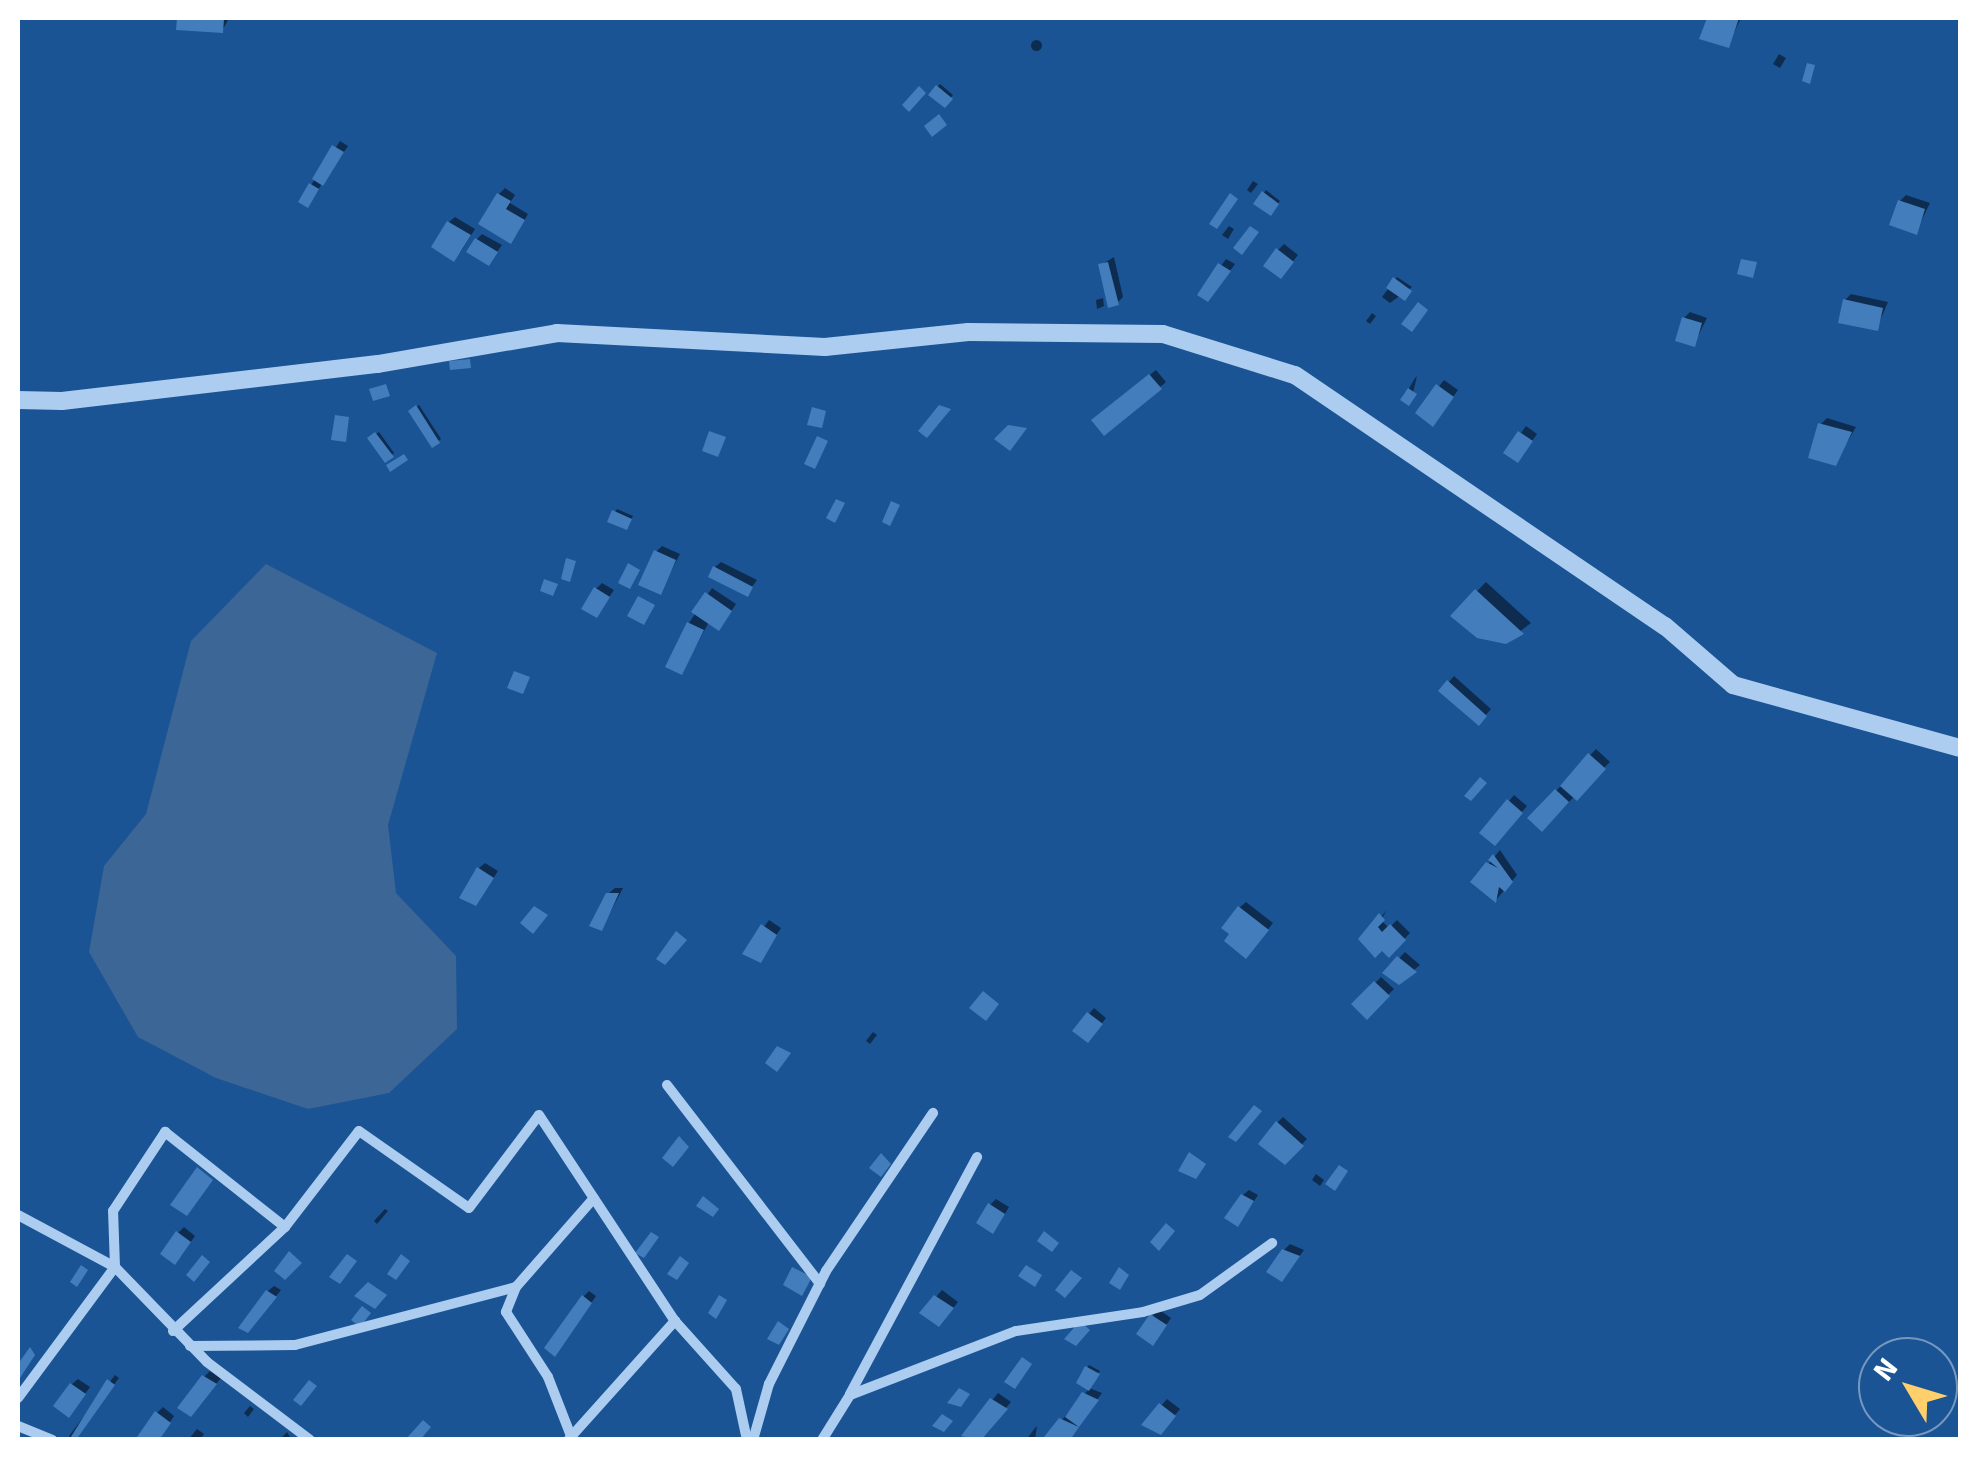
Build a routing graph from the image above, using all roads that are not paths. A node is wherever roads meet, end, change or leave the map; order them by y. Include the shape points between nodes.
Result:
1 (18, 400) edge
2 (1960, 748) edge
3 (667, 1086) dead end
4 (933, 1112) dead end
5 (977, 1157) dead end
6 (594, 1198) junction
7 (18, 1215) edge
8 (285, 1227) junction
9 (1272, 1243) dead end
10 (116, 1267) junction
11 (820, 1284) junction
12 (516, 1287) junction
13 (675, 1321) junction
14 (173, 1330) junction
15 (190, 1346) junction
16 (850, 1395) junction
17 (18, 1398) edge
18 (18, 1426) edge
19 (570, 1438) edge
20 (52, 1440) edge
21 (310, 1440) edge
22 (750, 1440) edge
23 (822, 1440) edge

1 - 2 street via 62,401 378,364 557,333 826,347 968,332 1163,334 1295,375 1664,626 1733,685
3 - 11 street
4 - 11 street
5 - 16 street
6 - 8 street via 539,1115 468,1208 360,1131
6 - 12 street
6 - 13 street
7 - 10 street
8 - 10 street via 165,1132 113,1211
8 - 14 street
9 - 16 street via 1200,1295 1143,1312 1016,1331
10 - 14 street
10 - 17 street
11 - 22 street via 769,1384
12 - 15 street via 294,1345
12 - 19 street via 506,1312 548,1377
13 - 19 street
13 - 22 street via 736,1390
14 - 15 street
15 - 21 street
16 - 23 street
18 - 20 street

